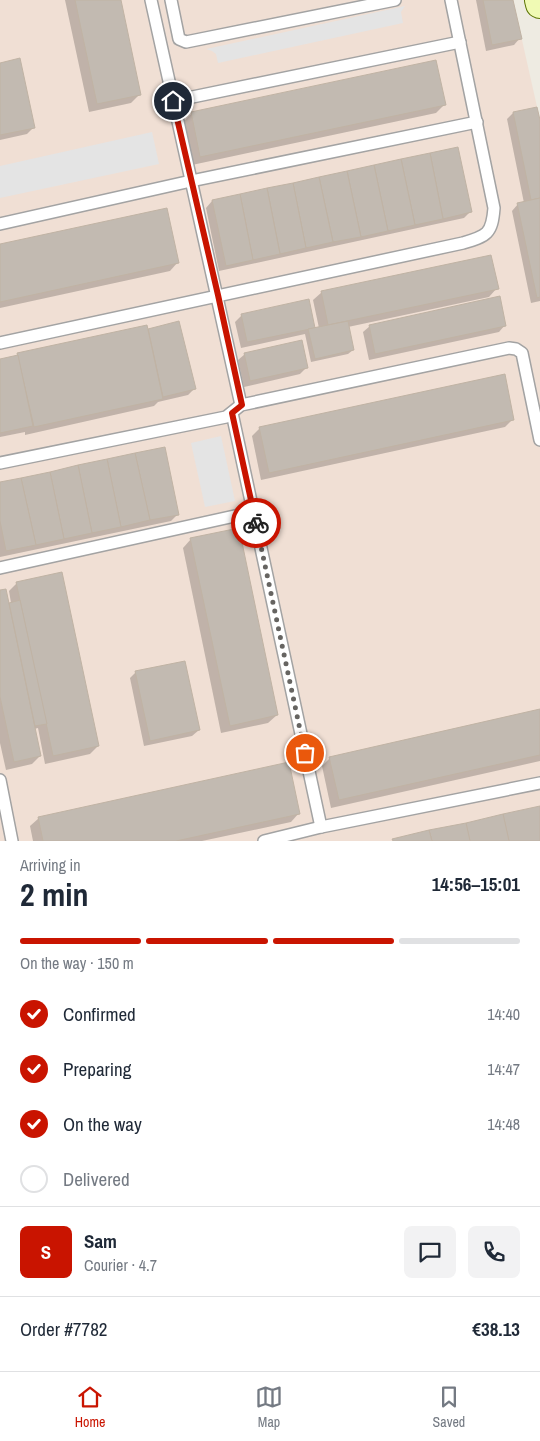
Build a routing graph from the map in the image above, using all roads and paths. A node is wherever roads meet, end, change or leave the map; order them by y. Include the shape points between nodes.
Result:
1 (151, 0) edge
2 (171, 0) edge
3 (395, 0) edge
4 (451, 0) edge
5 (460, 42) junction
6 (173, 101) junction
7 (478, 122) junction
8 (191, 181) junction
9 (0, 224) edge
10 (218, 295) junction
11 (0, 343) edge
12 (242, 405) junction
13 (232, 413) junction
14 (540, 440) edge
15 (0, 463) edge
16 (253, 512) junction
17 (0, 568) edge
18 (0, 780) edge
19 (540, 783) edge
20 (321, 828) junction
21 (12, 841) edge
22 (264, 841) edge

1 - 6 lane
2 - 3 lane via 179,39 186,42
4 - 5 lane
5 - 6 lane
5 - 7 lane
6 - 8 lane
7 - 8 lane
7 - 10 lane via 494,208 493,224 488,233 462,243
8 - 9 lane
8 - 10 lane
10 - 11 lane
10 - 12 lane
12 - 13 lane
12 - 14 lane via 516,349 522,353
13 - 15 lane via 226,417
13 - 16 lane
16 - 17 lane
16 - 20 lane
18 - 21 lane
19 - 20 lane
20 - 22 lane

